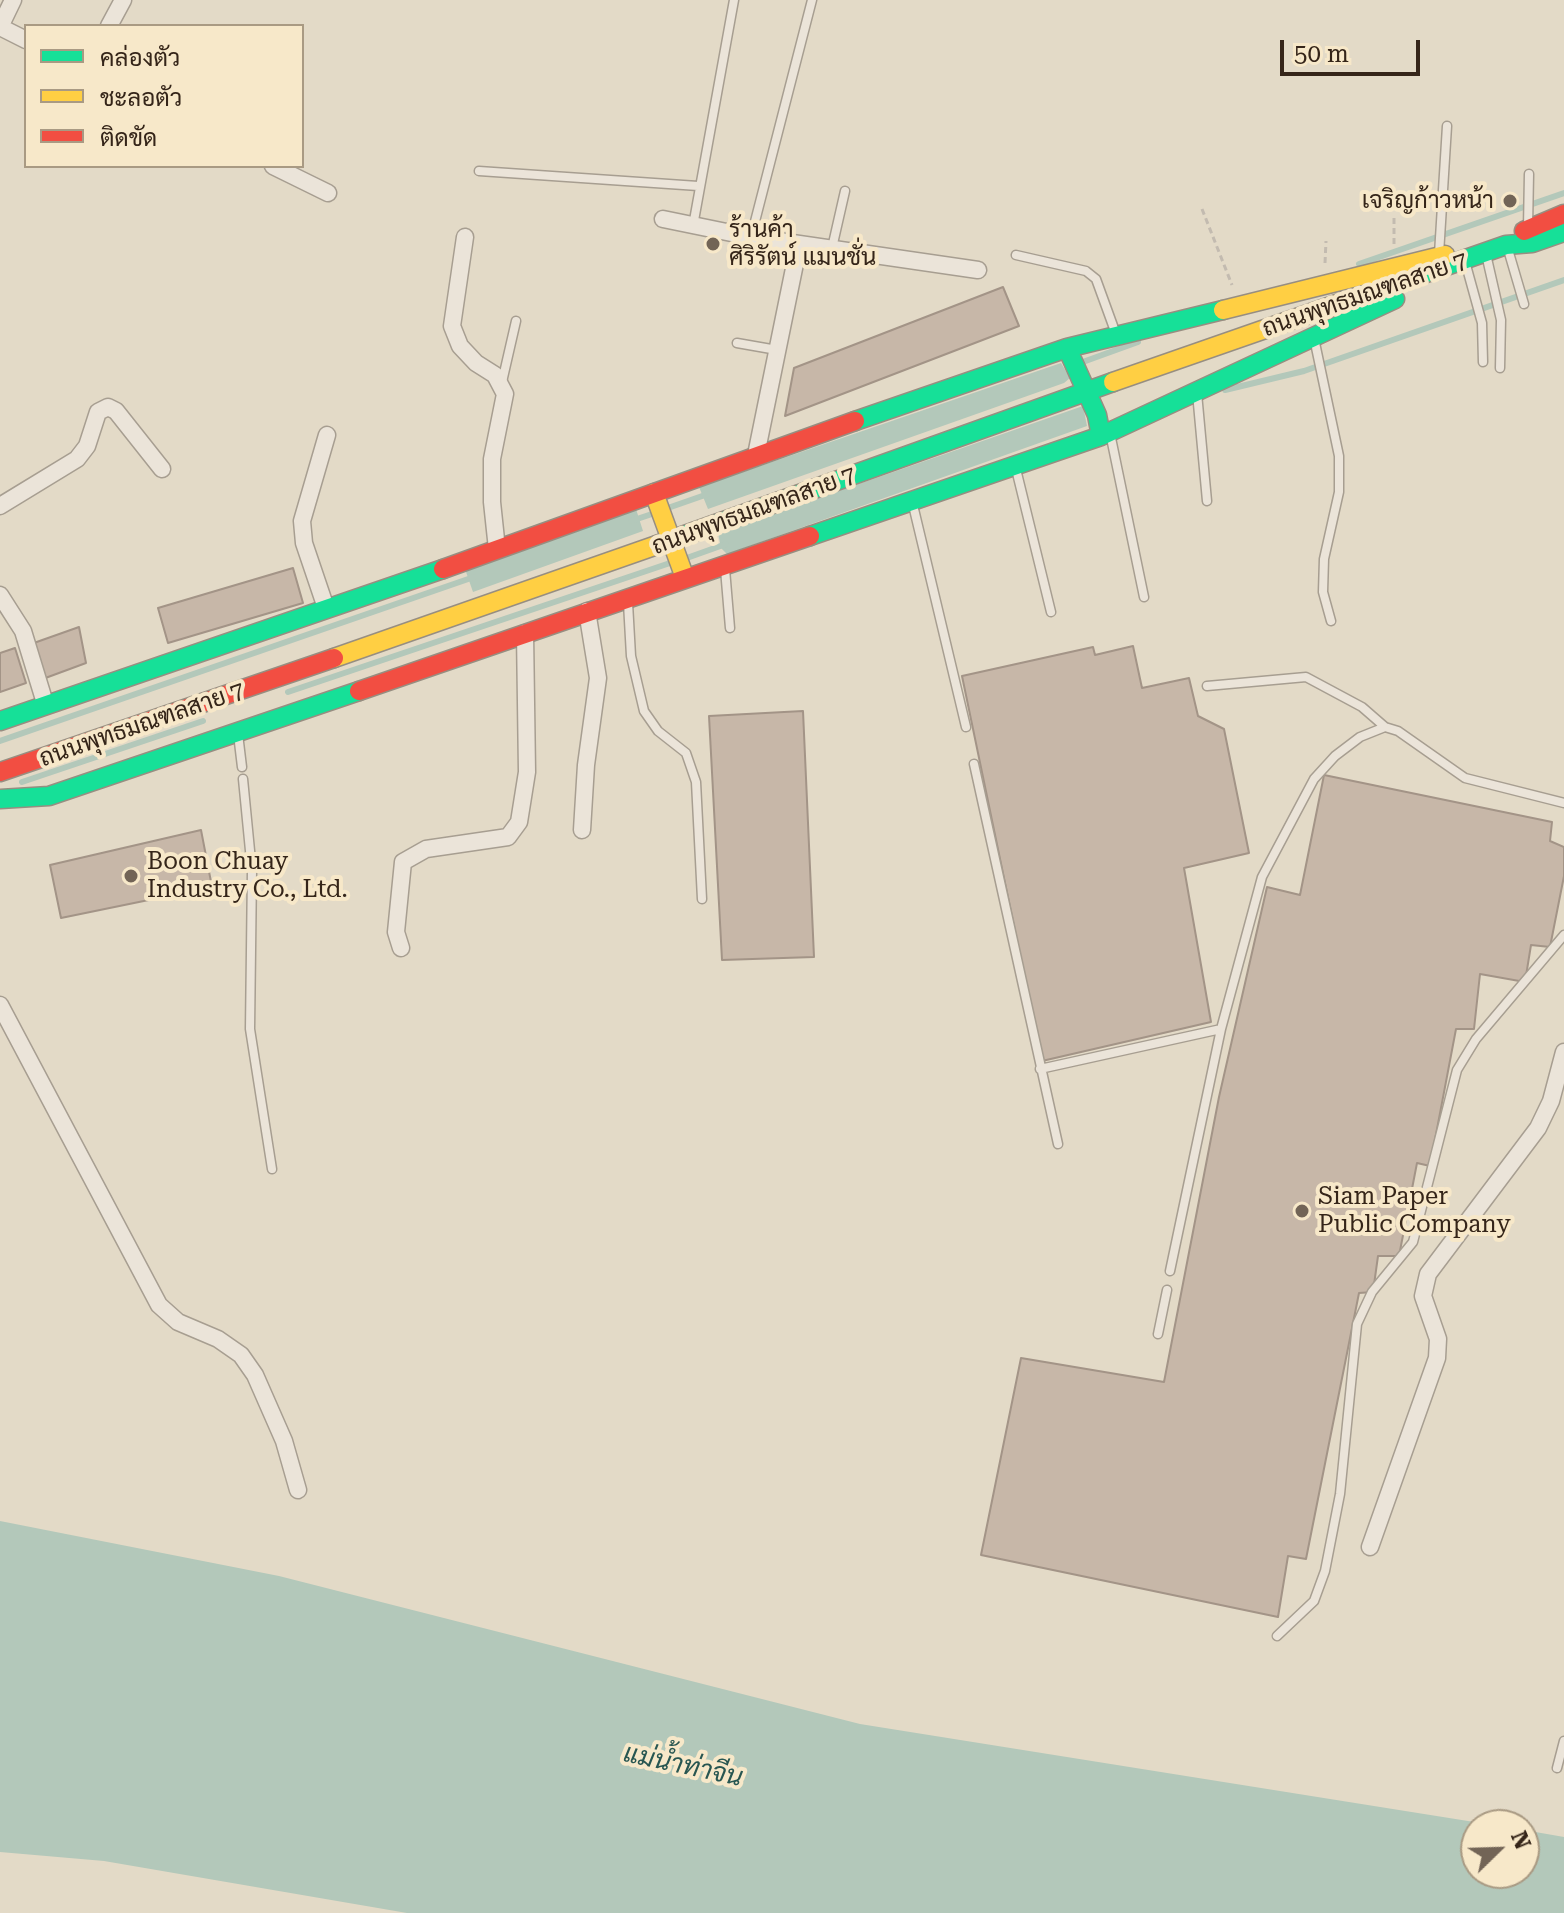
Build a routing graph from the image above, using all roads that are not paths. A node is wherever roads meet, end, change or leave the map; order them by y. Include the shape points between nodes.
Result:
1 (13, 0) edge
2 (123, 0) edge
3 (734, 0) edge
4 (812, 0) edge
5 (110, 24) edge
6 (0, 27) edge
7 (24, 39) edge
8 (1447, 126) dead end
9 (277, 168) edge
10 (479, 171) dead end
11 (1529, 174) dead end
12 (698, 186) junction
13 (845, 191) dead end
14 (328, 193) dead end
15 (1564, 214) edge
16 (663, 219) dead end
17 (693, 226) junction
18 (1528, 227) junction
19 (1564, 232) edge
20 (465, 237) dead end
21 (751, 237) junction
22 (799, 244) junction
23 (1506, 245) junction
24 (831, 249) junction
25 (1016, 255) dead end
26 (1439, 255) junction
27 (1477, 258) junction
28 (978, 270) dead end
29 (1524, 304) dead end
30 (516, 321) dead end
31 (1116, 334) junction
32 (1314, 337) junction
33 (737, 343) dead end
34 (1067, 348) junction
35 (778, 350) junction
36 (1483, 362) dead end
37 (1500, 368) dead end
38 (502, 382) junction
39 (1086, 391) junction
40 (1197, 392) junction
41 (1105, 434) junction
42 (327, 435) dead end
43 (756, 455) junction
44 (1015, 464) junction
45 (162, 469) dead end
46 (654, 493) junction
47 (912, 500) junction
48 (1207, 501) dead end
49 (0, 506) edge
50 (672, 541) junction
51 (497, 549) junction
52 (725, 564) junction
53 (685, 578) junction
54 (0, 595) edge
55 (1144, 597) dead end
56 (628, 598) junction
57 (326, 608) junction
58 (587, 611) junction
59 (1051, 612) dead end
60 (1331, 621) dead end
61 (730, 628) dead end
62 (525, 633) junction
63 (1207, 686) dead end
64 (245, 690) junction
65 (45, 703) junction
66 (0, 721) edge
67 (257, 727) junction
68 (966, 727) dead end
69 (1385, 727) junction
70 (238, 733) junction
71 (974, 764) dead end
72 (242, 767) dead end
73 (0, 772) edge
74 (243, 779) dead end
75 (0, 799) edge
76 (1564, 803) edge
77 (582, 830) dead end
78 (702, 899) dead end
79 (1564, 935) edge
80 (401, 948) dead end
81 (0, 1005) edge
82 (1221, 1029) junction
83 (1564, 1052) edge
84 (1040, 1069) junction
85 (1058, 1144) dead end
86 (272, 1169) dead end
87 (1170, 1271) dead end
88 (1167, 1290) dead end
89 (1158, 1334) dead end
90 (298, 1490) dead end
91 (1370, 1547) dead end
92 (1277, 1636) dead end
93 (1564, 1741) edge
94 (1557, 1768) dead end

1 - 6 street
2 - 5 street
3 - 12 lane
4 - 21 lane
6 - 7 street
8 - 26 lane
9 - 14 street
10 - 12 lane
11 - 18 lane
12 - 17 lane
13 - 24 lane
15 - 18 main road, ถนนพุทธมณฑลสาย 7
16 - 17 street
17 - 21 street
18 - 23 main road, ถนนพุทธมณฑลสาย 7
19 - 23 main road, ถนนพุทธมณฑลสาย 7
20 - 38 street via 452,326 460,346
21 - 22 street
22 - 24 street
22 - 35 street
23 - 27 main road, ถนนพุทธมณฑลสาย 7
23 - 29 lane
24 - 28 street
25 - 31 lane via 1086,271 1096,279
26 - 27 main road
26 - 31 main road
27 - 32 main road
27 - 36 lane
27 - 37 lane via 1501,320
27 - 39 main road, ถนนพุทธมณฑลสาย 7
30 - 38 lane
31 - 34 main road
32 - 40 main road
32 - 60 lane via 1339,456 1339,492 1324,559 1323,592
33 - 35 lane
34 - 39 main road
34 - 43 main road
35 - 43 street
38 - 51 street via 503,414 492,459
39 - 41 main road
39 - 50 main road, ถนนพุทธมณฑลสาย 7
40 - 41 main road
40 - 48 lane
41 - 44 main road
41 - 55 lane
42 - 57 street via 302,521
43 - 46 main road
44 - 47 main road
44 - 59 lane
45 - 49 street via 108,407 98,412 77,459
46 - 50 main road
46 - 51 main road
47 - 52 main road
47 - 68 lane
50 - 53 main road
50 - 64 main road, ถนนพุทธมณฑลสาย 7
51 - 57 main road
52 - 53 main road
52 - 61 lane
53 - 56 main road
54 - 65 street via 23,631
56 - 58 main road
56 - 78 lane via 631,656 644,711 658,731 686,753 694,773
57 - 65 main road
58 - 62 main road
58 - 77 street via 598,678
62 - 67 main road
62 - 80 street via 527,772 519,822 508,837 426,849 403,862 396,932
63 - 69 lane via 1306,677 1362,707
64 - 67 main road
64 - 73 main road, ถนนพุทธมณฑลสาย 7
65 - 66 main road
67 - 70 main road
69 - 76 lane via 1465,778
69 - 82 lane via 1360,737 1314,779 1262,877
70 - 72 lane
70 - 75 main road via 49,796
71 - 84 lane
74 - 86 lane via 252,871 250,1029
79 - 92 lane via 1476,1039 1457,1070 1413,1242 1372,1292 1357,1324 1340,1494 1325,1571 1314,1601
81 - 90 street via 159,1305 178,1322 241,1355 255,1375 284,1441
82 - 84 lane
82 - 87 lane
83 - 91 street via 1538,1128 1428,1274 1423,1296 1438,1339 1437,1358
84 - 85 lane
88 - 89 lane
93 - 94 lane

